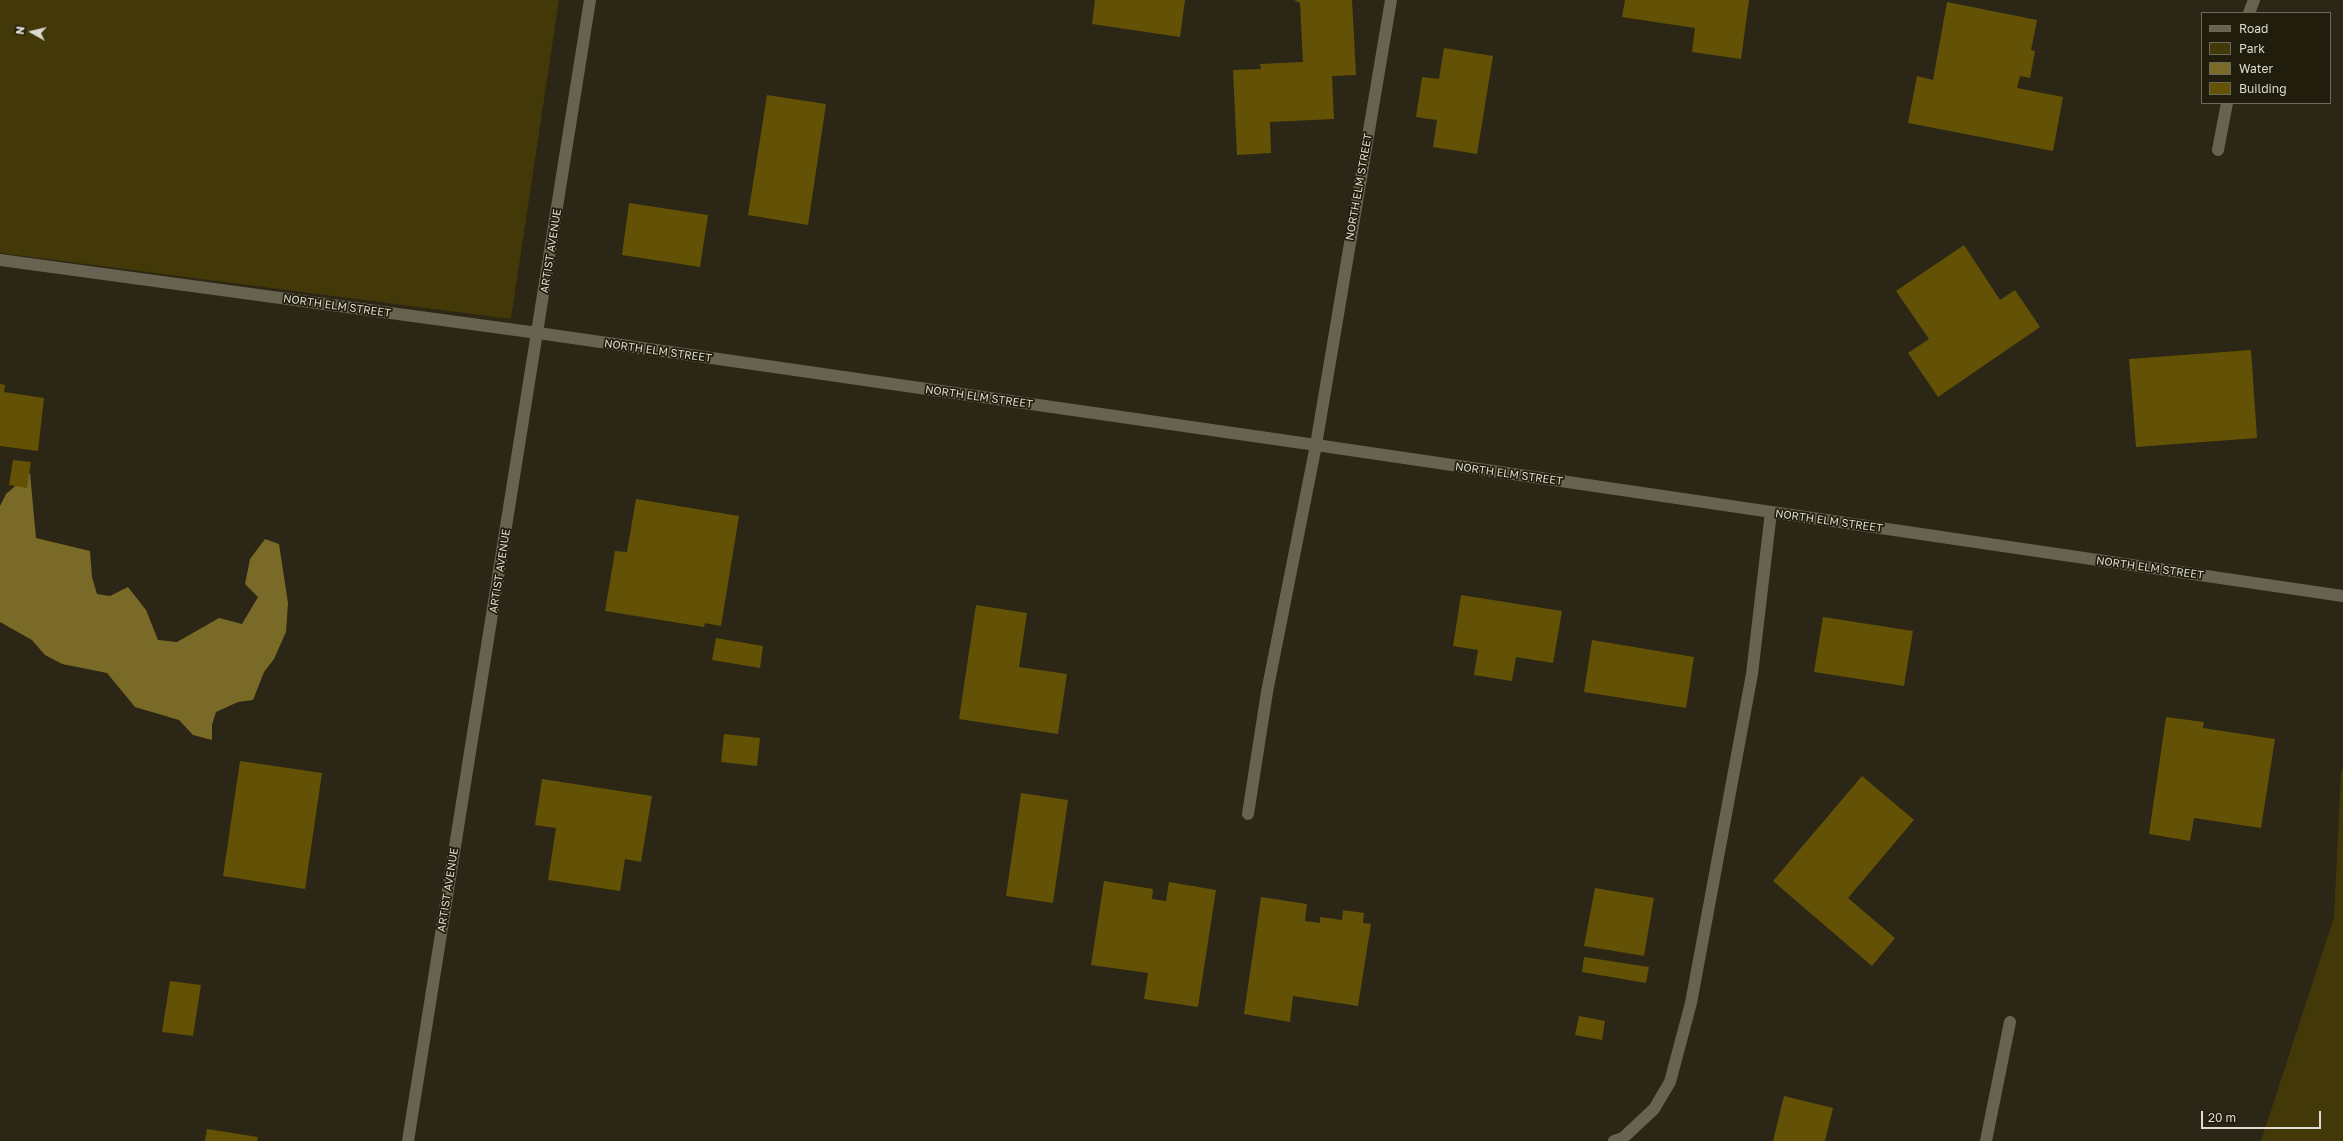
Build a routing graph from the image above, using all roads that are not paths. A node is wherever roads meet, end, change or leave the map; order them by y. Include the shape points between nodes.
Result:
1 (590, 0) edge
2 (1391, 0) edge
3 (2254, 0) edge
4 (2249, 12) edge
5 (2227, 104) edge
6 (2218, 150) dead end
7 (0, 260) edge
8 (538, 333) junction
9 (1316, 445) junction
10 (1771, 512) junction
11 (2343, 596) edge
12 (1248, 814) dead end
13 (2010, 1022) dead end
14 (408, 1141) edge
15 (1614, 1141) edge
16 (1986, 1141) edge

1 - 8 street, ARTIST AVENUE
2 - 9 street, NORTH ELM STREET
3 - 4 street
5 - 6 street
7 - 8 street, NORTH ELM STREET
8 - 9 street, NORTH ELM STREET
8 - 14 street, ARTIST AVENUE
9 - 10 street, NORTH ELM STREET
9 - 12 street via 1267,692
10 - 11 street, NORTH ELM STREET
10 - 15 street via 1752,674 1691,1003 1670,1082 1654,1109 1623,1138
13 - 16 street

